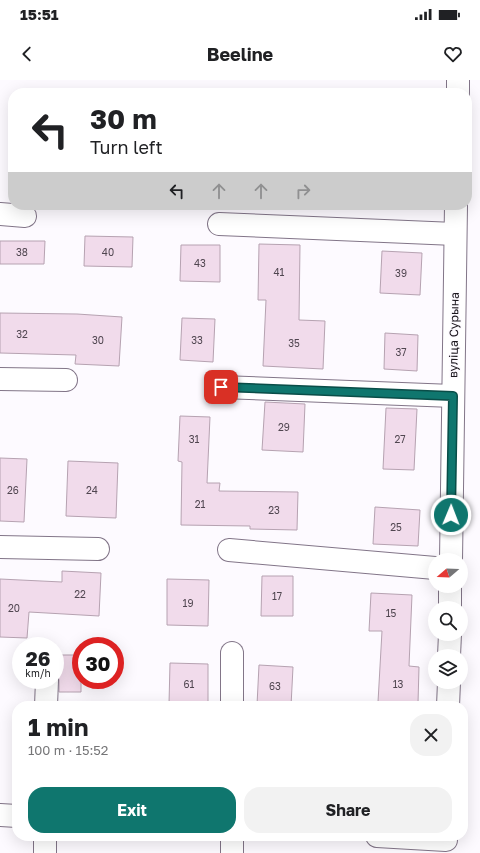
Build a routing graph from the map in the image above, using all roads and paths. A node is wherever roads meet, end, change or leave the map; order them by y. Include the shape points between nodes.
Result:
1 (456, 210) edge
2 (0, 214) edge
3 (25, 216) dead end
4 (219, 224) dead end
5 (455, 234) junction
6 (0, 379) edge
7 (66, 380) dead end
8 (221, 387) dead end
9 (453, 396) junction
10 (0, 547) edge
11 (98, 549) dead end
12 (229, 550) dead end
13 (451, 553) edge
14 (428, 567) edge
15 (232, 653) dead end
16 (47, 689) edge
17 (449, 689) edge
18 (46, 701) edge
19 (232, 701) edge
20 (448, 701) edge
21 (0, 815) edge
22 (12, 816) edge
23 (45, 841) edge
24 (232, 841) edge
25 (426, 841) edge
26 (446, 843) edge
27 (45, 853) edge
28 (232, 853) edge

1 - 5 street, вуліца Сурына
2 - 3 street
4 - 5 street
5 - 9 street, вуліца Сурына
6 - 7 street
8 - 9 street
9 - 13 street, вуліца Сурына
10 - 11 street
12 - 14 street
15 - 19 street
16 - 18 street
17 - 20 street
21 - 22 street
23 - 27 street
24 - 28 street
25 - 26 street

